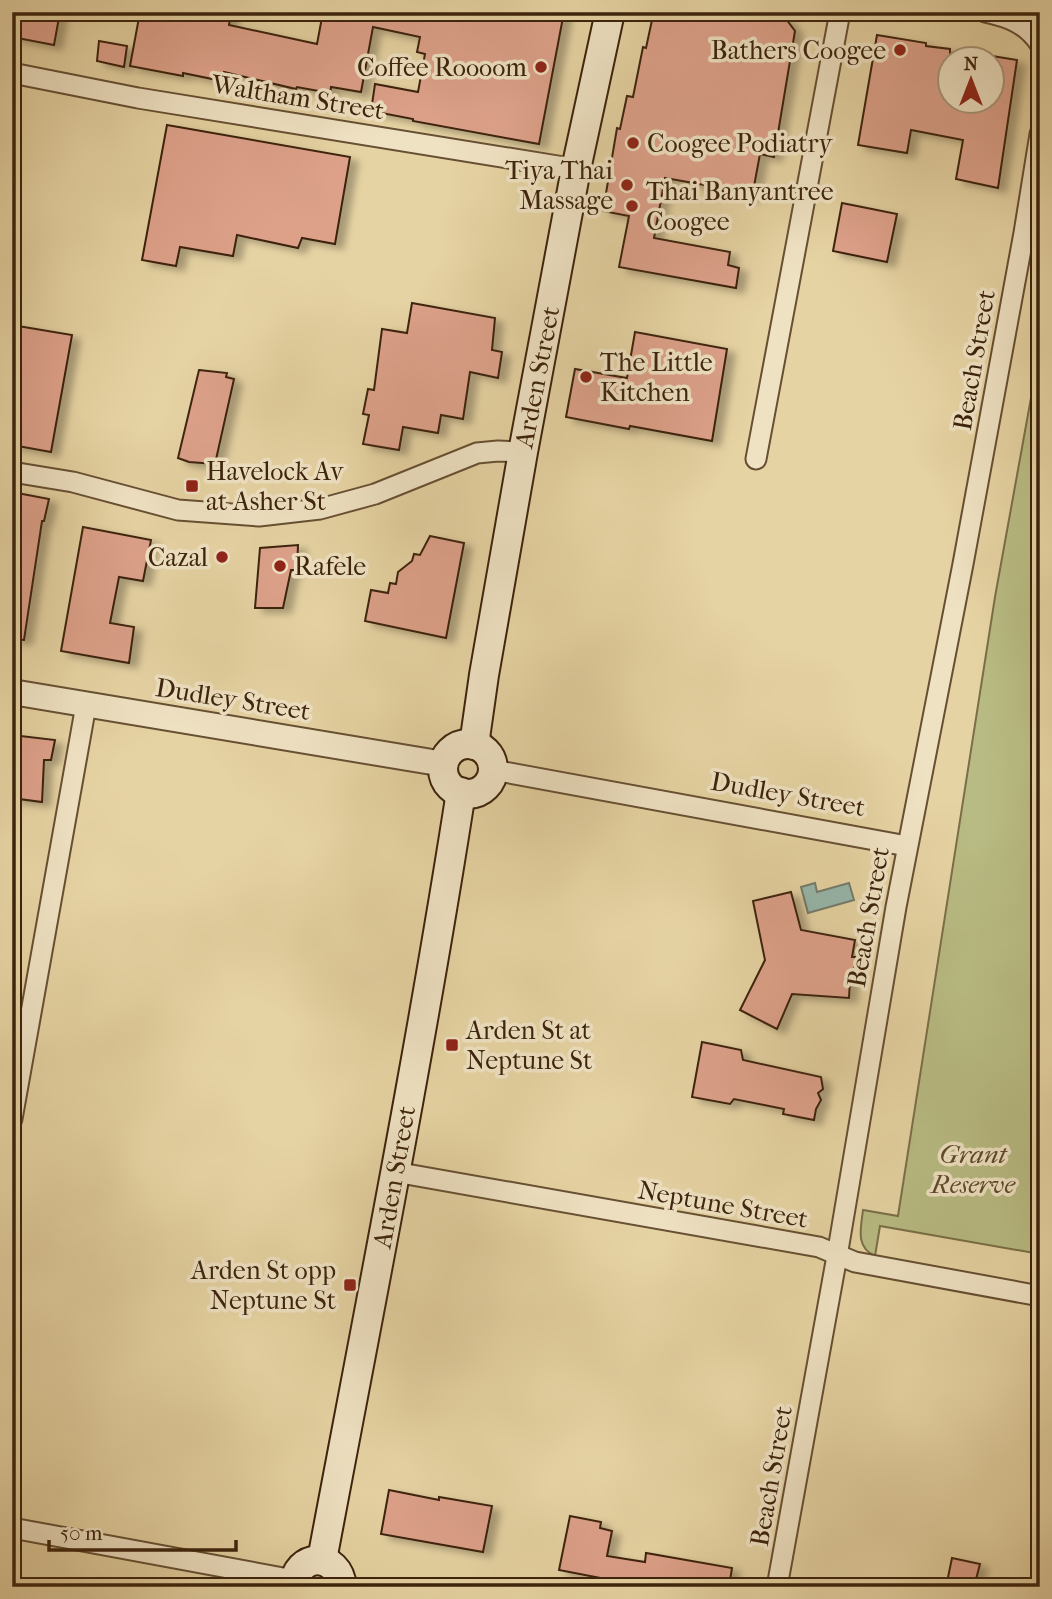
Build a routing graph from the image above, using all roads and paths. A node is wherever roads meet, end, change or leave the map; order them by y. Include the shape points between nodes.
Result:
1 (610, 12) edge
2 (840, 12) edge
3 (993, 14) edge
4 (1040, 44) edge
5 (12, 73) edge
6 (1040, 134) edge
7 (576, 169) junction
8 (523, 452) junction
9 (755, 459) dead end
10 (12, 472) edge
11 (12, 692) edge
12 (86, 705) junction
13 (474, 745) junction
14 (444, 764) junction
15 (493, 770) junction
16 (461, 792) junction
17 (907, 846) junction
18 (12, 1119) edge
19 (396, 1172) junction
20 (837, 1256) junction
21 (1040, 1296) edge
22 (12, 1528) edge
23 (322, 1560) junction
24 (294, 1583) edge
25 (342, 1587) edge
26 (777, 1587) edge

1 - 7 main road, Arden Street
2 - 9 street
3 - 4 street via 1018,22
5 - 7 street, Waltham Street via 138,98
6 - 17 street, Beach Street
7 - 8 main road, Arden Street
8 - 10 street via 477,453 375,495 320,509 260,516 178,510 73,482
8 - 13 main road, Arden Street
11 - 12 street, Dudley Street
12 - 14 street, Dudley Street
12 - 18 street
13 - 14 main road via 453,749
13 - 15 main road via 488,754
14 - 16 main road via 447,781
15 - 16 main road via 480,790
15 - 17 street, Dudley Street
16 - 19 main road, Arden Street
17 - 20 street, Beach Street
19 - 20 street, Neptune Street via 819,1247
19 - 23 main road, Arden Street
20 - 21 street, Neptune Street
20 - 26 street, Beach Street
22 - 24 street
23 - 24 main road via 306,1563
23 - 25 main road via 337,1569

